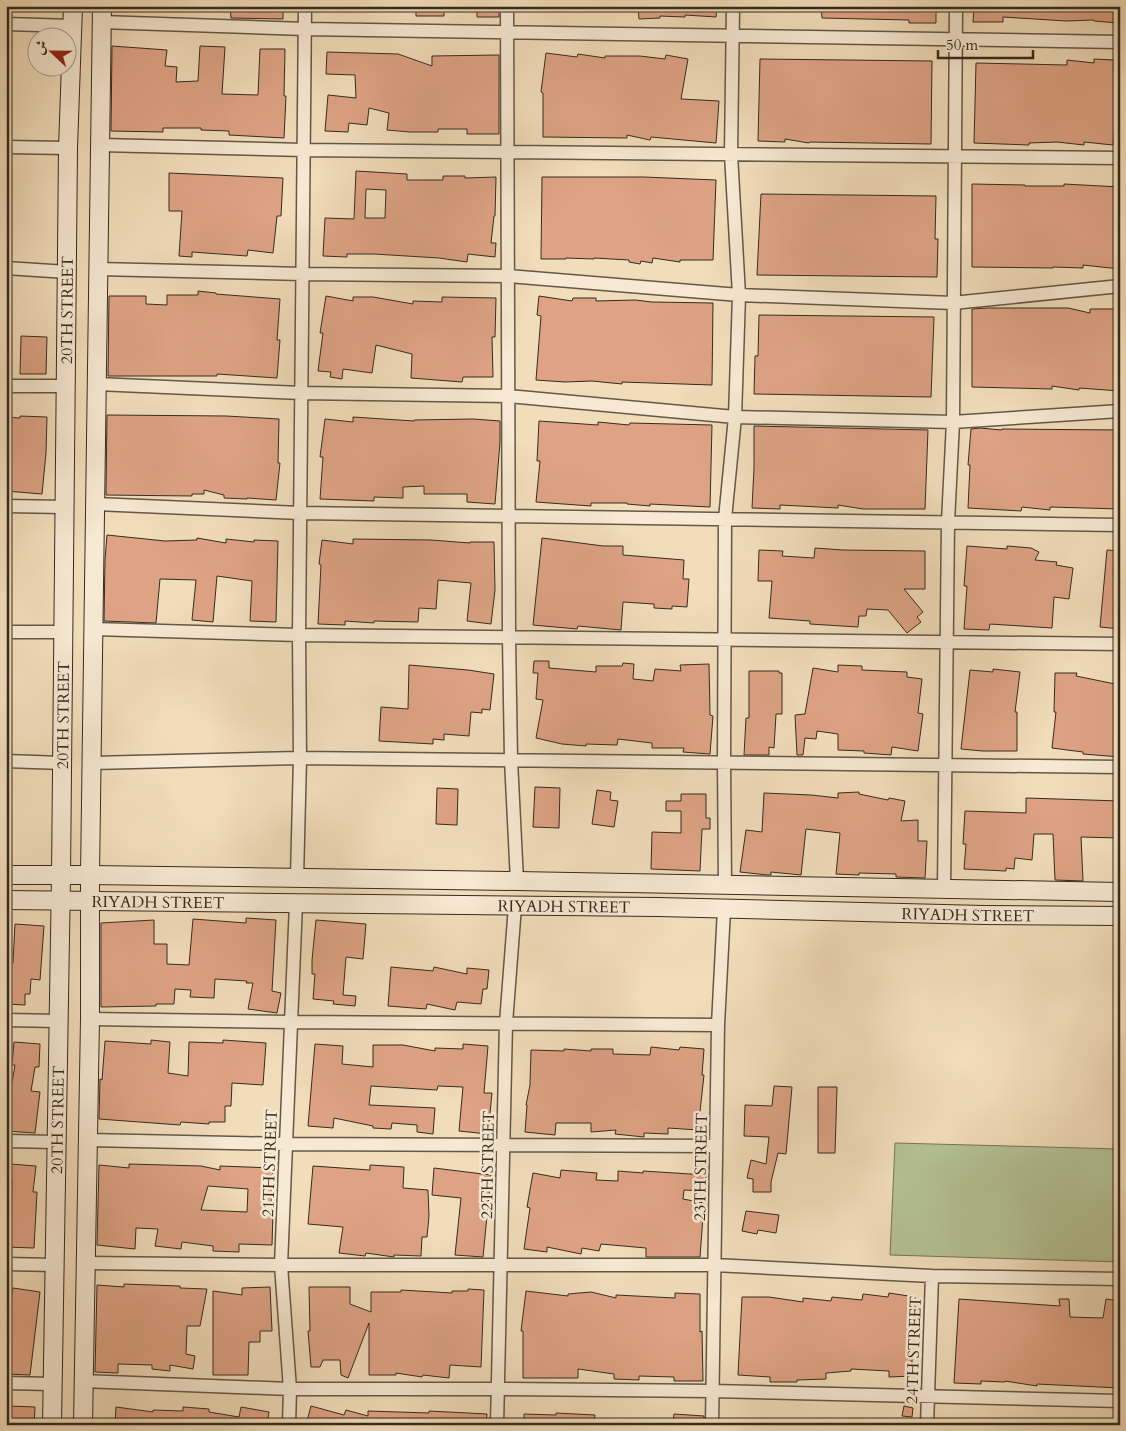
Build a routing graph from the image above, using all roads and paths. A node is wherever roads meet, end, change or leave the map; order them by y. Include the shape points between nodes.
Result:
1 (73, 6) edge
2 (305, 6) edge
3 (508, 6) edge
4 (733, 6) edge
5 (956, 6) edge
6 (101, 14) edge
7 (6, 24) edge
8 (72, 26) junction
9 (305, 29) junction
10 (508, 32) junction
11 (733, 36) junction
12 (955, 40) junction
13 (1120, 42) edge
14 (100, 145) junction
15 (6, 147) edge
16 (68, 148) junction
17 (304, 150) junction
18 (508, 152) junction
19 (731, 154) junction
20 (954, 156) junction
21 (1120, 158) edge
22 (6, 268) edge
23 (98, 269) junction
24 (68, 272) junction
25 (302, 274) junction
26 (508, 276) junction
27 (1120, 286) edge
28 (739, 295) junction
29 (953, 303) junction
30 (97, 384) junction
31 (6, 386) edge
32 (66, 386) junction
33 (301, 392) junction
34 (508, 396) junction
35 (1120, 411) edge
36 (735, 417) junction
37 (953, 422) junction
38 (96, 504) junction
39 (6, 506) edge
40 (65, 507) junction
41 (300, 513) junction
42 (508, 516) junction
43 (726, 519) junction
44 (948, 522) junction
45 (1120, 525) edge
46 (94, 629) junction
47 (6, 632) edge
48 (64, 632) junction
49 (299, 635) junction
50 (509, 638) junction
51 (724, 640) junction
52 (946, 642) junction
53 (1120, 644) edge
54 (300, 758) junction
55 (511, 760) junction
56 (6, 761) edge
57 (62, 762) junction
58 (724, 762) junction
59 (92, 763) junction
60 (947, 765) junction
61 (1120, 767) edge
62 (90, 875) junction
63 (6, 876) edge
64 (61, 876) junction
65 (297, 878) junction
66 (517, 881) junction
67 (726, 885) junction
68 (944, 888) junction
69 (1120, 892) edge
70 (6, 900) edge
71 (61, 900) junction
72 (90, 900) junction
73 (296, 903) junction
74 (515, 906) junction
75 (724, 909) junction
76 (1120, 916) edge
77 (90, 1018) junction
78 (6, 1020) edge
79 (59, 1021) junction
80 (291, 1022) junction
81 (506, 1024) junction
82 (718, 1024) junction
83 (87, 1140) junction
84 (6, 1141) edge
85 (56, 1142) junction
86 (286, 1144) junction
87 (503, 1145) junction
88 (716, 1146) junction
89 (85, 1263) junction
90 (6, 1264) edge
91 (54, 1265) junction
92 (281, 1265) junction
93 (500, 1265) junction
94 (714, 1265) junction
95 (932, 1276) junction
96 (1120, 1279) edge
97 (82, 1381) junction
98 (6, 1383) edge
99 (52, 1384) junction
100 (290, 1389) junction
101 (498, 1389) junction
102 (712, 1391) junction
103 (928, 1396) junction
104 (1120, 1401) edge
105 (52, 1425) edge
106 (82, 1425) edge
107 (289, 1425) edge
108 (497, 1425) edge
109 (712, 1425) edge
110 (927, 1425) edge

1 - 8 street, 20TH STREET
2 - 9 street
3 - 10 street
4 - 11 street
5 - 12 street
6 - 9 street
6 - 14 street, 20TH STREET
7 - 8 street
8 - 16 street, 20TH STREET
9 - 10 street
9 - 17 street
10 - 11 street
10 - 18 street
11 - 12 street
11 - 19 street
12 - 13 street
12 - 20 street
14 - 17 street
14 - 23 street, 20TH STREET
15 - 16 street
16 - 24 street, 20TH STREET
17 - 18 street
17 - 25 street
18 - 19 street
18 - 26 street
19 - 20 street
19 - 28 street
20 - 21 street
20 - 29 street
22 - 24 street
23 - 25 street
23 - 30 street, 20TH STREET
24 - 32 street, 20TH STREET
25 - 26 street
25 - 33 street
26 - 28 street
26 - 34 street
27 - 29 street
28 - 29 street
28 - 36 street
29 - 37 street
30 - 33 street
30 - 38 street, 20TH STREET
31 - 32 street
32 - 40 street, 20TH STREET
33 - 34 street
33 - 41 street
34 - 36 street
34 - 42 street
35 - 37 street
36 - 37 street
36 - 43 street
37 - 44 street
38 - 41 street
38 - 46 street, 20TH STREET
39 - 40 street
40 - 48 street, 20TH STREET
41 - 42 street
41 - 49 street
42 - 43 street
42 - 50 street
43 - 44 street
43 - 51 street
44 - 45 street
44 - 52 street
46 - 49 street
46 - 59 street, 20TH STREET
47 - 48 street
48 - 57 street, 20TH STREET
49 - 50 street
49 - 54 street
50 - 51 street
50 - 55 street
51 - 52 street
51 - 58 street
52 - 53 street
52 - 60 street
54 - 55 street
54 - 59 street
54 - 65 street
55 - 58 street
55 - 66 street
56 - 57 street
57 - 64 street, 20TH STREET
58 - 60 street
58 - 67 street
59 - 62 street, 20TH STREET
60 - 61 street
60 - 68 street
62 - 64 street, RIYADH STREET
62 - 65 street, RIYADH STREET
62 - 72 street, 20TH STREET
63 - 64 street, RIYADH STREET
64 - 71 street, 20TH STREET
65 - 66 street, RIYADH STREET
66 - 67 street, RIYADH STREET
67 - 68 street, RIYADH STREET
68 - 69 street, RIYADH STREET
70 - 71 street, RIYADH STREET
71 - 72 street, RIYADH STREET
71 - 79 street, 20TH STREET
72 - 73 street, RIYADH STREET
72 - 77 street, 20TH STREET
73 - 74 street, RIYADH STREET
73 - 80 street, 21TH STREET
74 - 75 street, RIYADH STREET
74 - 81 street, 22TH STREET
75 - 76 street, RIYADH STREET
75 - 82 street, 23TH STREET
77 - 80 street
77 - 83 street, 20TH STREET
78 - 79 street
79 - 85 street, 20TH STREET
80 - 81 street
80 - 86 street, 21TH STREET
81 - 82 street
81 - 87 street, 22TH STREET
82 - 88 street, 23TH STREET
83 - 86 street
83 - 89 street, 20TH STREET
84 - 85 street
85 - 91 street, 20TH STREET
86 - 87 street
86 - 92 street, 21TH STREET
87 - 88 street
87 - 93 street, 22TH STREET
88 - 94 street, 23TH STREET
89 - 92 street
89 - 97 street, 20TH STREET
90 - 91 street
91 - 99 street, 20TH STREET
92 - 93 street
92 - 100 street, 21TH STREET
93 - 94 street
93 - 101 street, 22TH STREET
94 - 95 street
94 - 102 street, 23TH STREET
95 - 96 street
95 - 103 street, 24TH STREET
97 - 100 street
97 - 106 street, 20TH STREET
98 - 99 street
99 - 105 street, 20TH STREET
100 - 101 street
100 - 107 street, 21TH STREET
101 - 102 street
101 - 108 street, 22TH STREET
102 - 103 street
102 - 109 street, 23TH STREET
103 - 104 street
103 - 110 street, 24TH STREET

